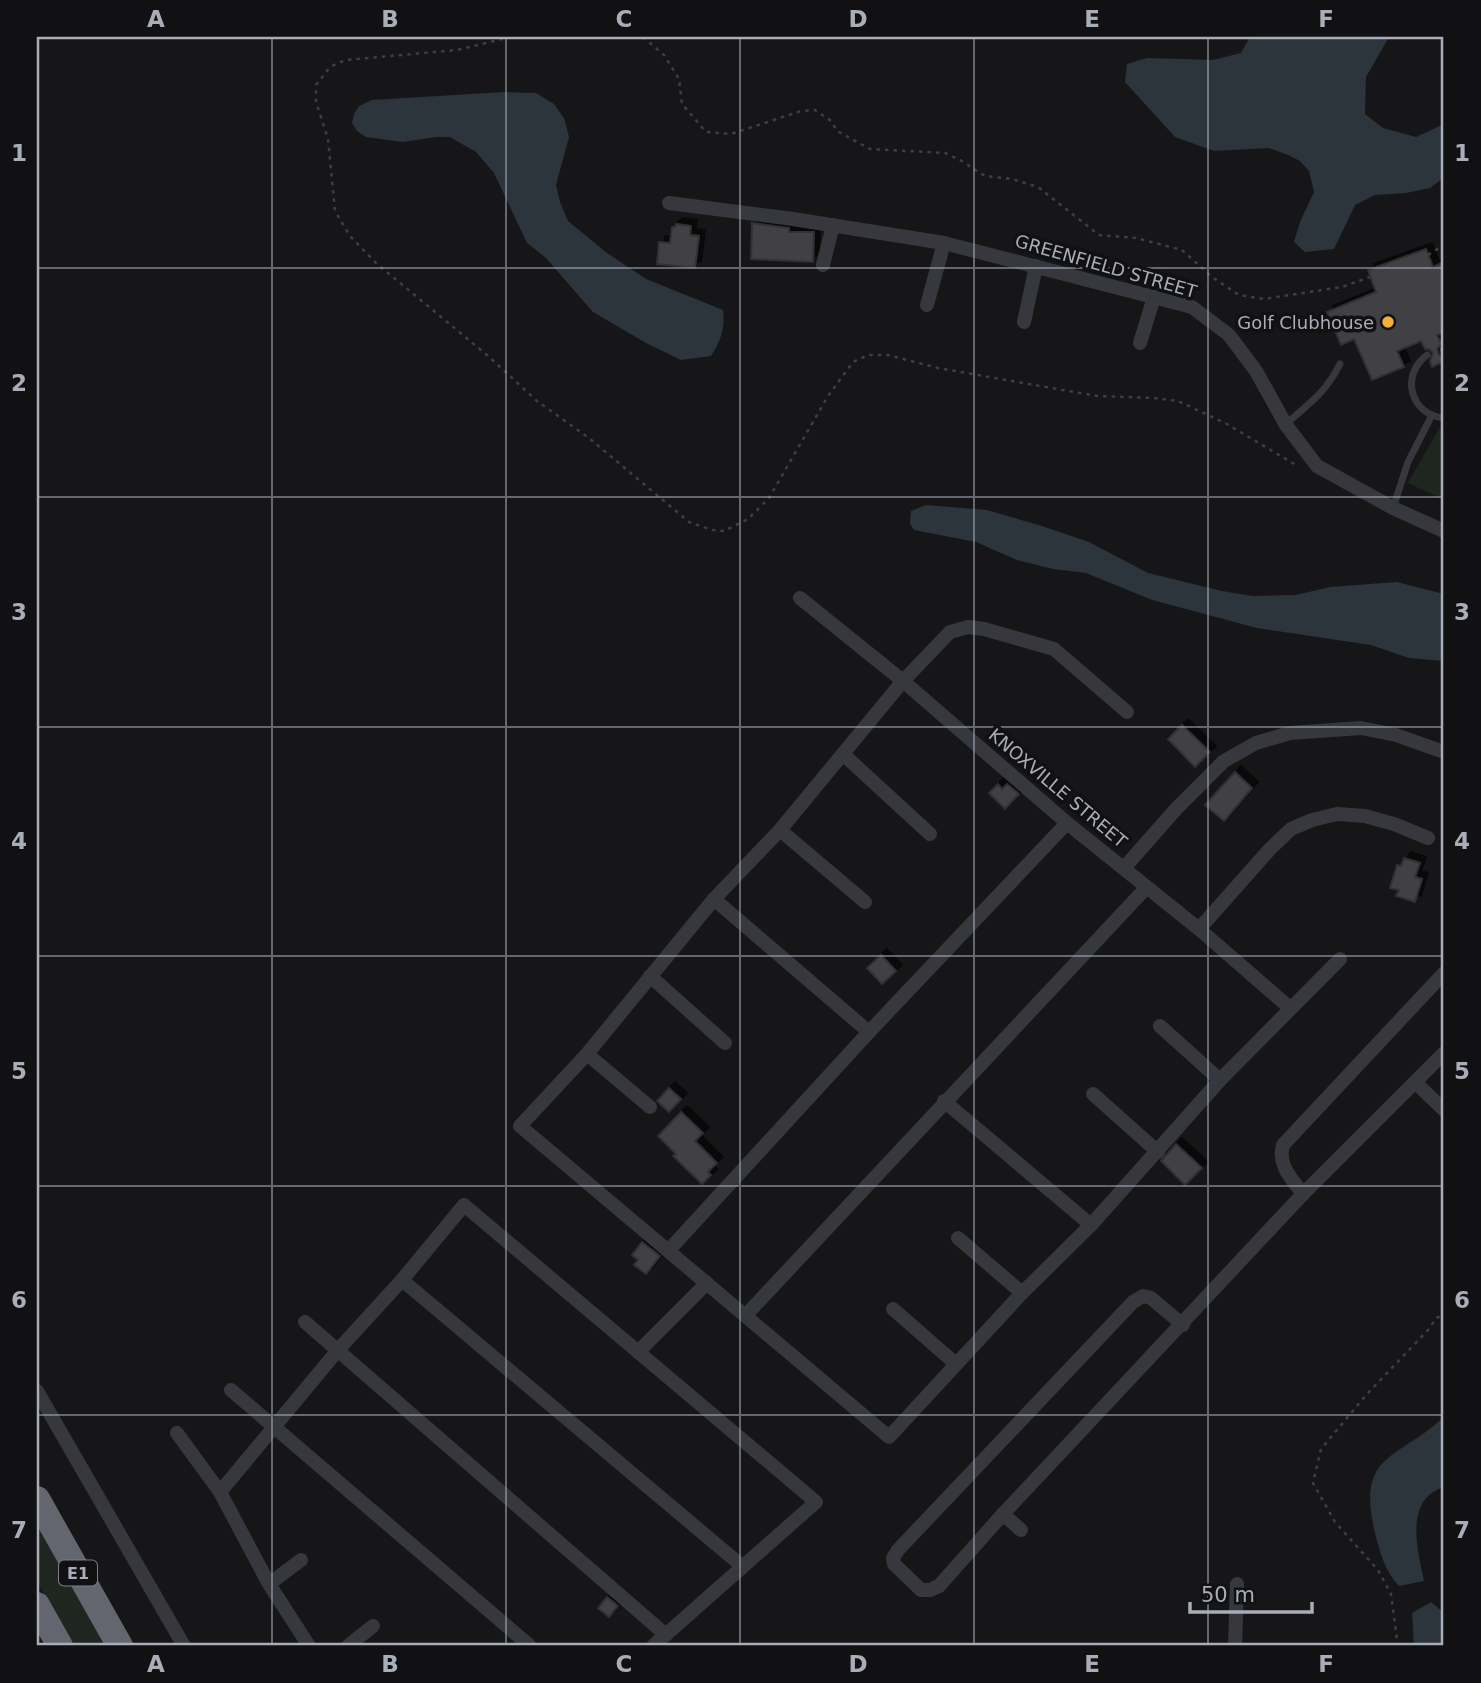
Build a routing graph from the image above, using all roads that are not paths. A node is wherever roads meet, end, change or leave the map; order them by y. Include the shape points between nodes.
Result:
1 (669, 203) dead end
2 (832, 225) junction
3 (944, 243) junction
4 (823, 265) dead end
5 (1036, 266) junction
6 (1154, 297) junction
7 (927, 305) dead end
8 (1024, 322) dead end
9 (1140, 343) dead end
10 (1427, 355) dead end
11 (1340, 364) dead end
12 (1432, 415) junction
13 (1444, 418) edge
14 (1286, 425) junction
15 (1393, 508) junction
16 (1444, 531) edge
17 (800, 598) dead end
18 (903, 681) junction
19 (1127, 712) dead end
20 (1444, 752) edge
21 (844, 755) junction
22 (1067, 823) junction
23 (780, 830) junction
24 (930, 834) dead end
25 (1428, 838) dead end
26 (1124, 868) junction
27 (1146, 888) junction
28 (714, 899) junction
29 (865, 902) dead end
30 (1199, 929) junction
31 (1340, 959) dead end
32 (1444, 973) edge
33 (650, 976) junction
34 (1290, 1008) junction
35 (1160, 1026) dead end
36 (869, 1032) junction
37 (725, 1043) dead end
38 (1444, 1053) edge
39 (587, 1054) junction
40 (1220, 1080) junction
41 (1416, 1083) junction
42 (1093, 1094) dead end
43 (944, 1101) junction
44 (650, 1108) dead end
45 (1444, 1110) edge
46 (1157, 1152) junction
47 (1303, 1194) junction
48 (1091, 1225) junction
49 (958, 1238) dead end
50 (669, 1250) junction
51 (402, 1280) junction
52 (707, 1283) junction
53 (1022, 1293) junction
54 (893, 1309) dead end
55 (746, 1315) junction
56 (305, 1322) dead end
57 (1183, 1325) junction
58 (338, 1350) junction
59 (638, 1352) junction
60 (956, 1364) junction
61 (231, 1390) dead end
62 (37, 1391) edge
63 (276, 1427) junction
64 (177, 1433) dead end
65 (220, 1492) junction
66 (37, 1499) edge
67 (1003, 1514) junction
68 (1021, 1531) dead end
69 (301, 1560) dead end
70 (742, 1566) junction
71 (269, 1584) junction
72 (1237, 1584) dead end
73 (37, 1605) edge
74 (373, 1626) dead end
75 (666, 1635) junction
76 (520, 1644) edge
77 (60, 1646) edge
78 (120, 1646) edge
79 (184, 1646) edge
80 (309, 1646) edge
81 (348, 1646) edge
82 (653, 1646) edge
83 (1235, 1646) edge

1 - 2 street, GREENFIELD STREET
2 - 3 street, GREENFIELD STREET
2 - 4 street
3 - 5 street, GREENFIELD STREET
3 - 7 street
5 - 6 street, GREENFIELD STREET
5 - 8 street
6 - 9 street
6 - 14 street, GREENFIELD STREET via 1192,307 1229,335 1256,371
10 - 12 lane via 1413,370 1411,388 1417,404
11 - 14 lane via 1317,399
12 - 13 lane
12 - 15 lane via 1408,462
14 - 15 street, GREENFIELD STREET via 1317,466
15 - 16 street, GREENFIELD STREET
17 - 18 street, KNOXVILLE STREET
18 - 19 street via 950,632 984,629 1054,649
18 - 21 street
18 - 22 street, KNOXVILLE STREET
20 - 26 street via 1361,728 1290,733 1256,743 1224,761
21 - 23 street
21 - 24 street
22 - 26 street, KNOXVILLE STREET
22 - 36 street
23 - 28 street
23 - 29 street
25 - 30 street via 1365,816 1337,814 1312,820 1291,830 1270,849
26 - 27 street, KNOXVILLE STREET
27 - 30 street, KNOXVILLE STREET
27 - 43 street
28 - 33 street
28 - 36 street
30 - 34 street, KNOXVILLE STREET
31 - 34 street
32 - 47 street via 1283,1145 1282,1164
33 - 37 street
33 - 39 street
34 - 40 street
35 - 40 street
36 - 50 street
38 - 41 street
39 - 44 street
39 - 50 street via 520,1126
40 - 46 street
41 - 45 street
41 - 47 street
42 - 46 street
43 - 48 street
43 - 55 street
46 - 48 street
47 - 57 street
48 - 53 street
49 - 53 street
50 - 52 street
51 - 58 street
51 - 59 street via 464,1205
51 - 70 street
52 - 55 street
52 - 59 street
53 - 60 street
54 - 60 street
55 - 60 street via 889,1437
56 - 58 street
57 - 67 street
57 - 67 street via 1151,1298 1143,1296 1133,1302 898,1550 894,1564 921,1590 939,1586
58 - 63 street
58 - 75 street
59 - 70 street via 816,1502
61 - 63 street
62 - 79 street
63 - 65 street
63 - 76 street
64 - 65 street
65 - 71 street
66 - 78 highway, E1
67 - 68 street
69 - 71 street
70 - 75 street
71 - 80 street
72 - 83 street
73 - 77 highway
74 - 81 street
75 - 82 street

